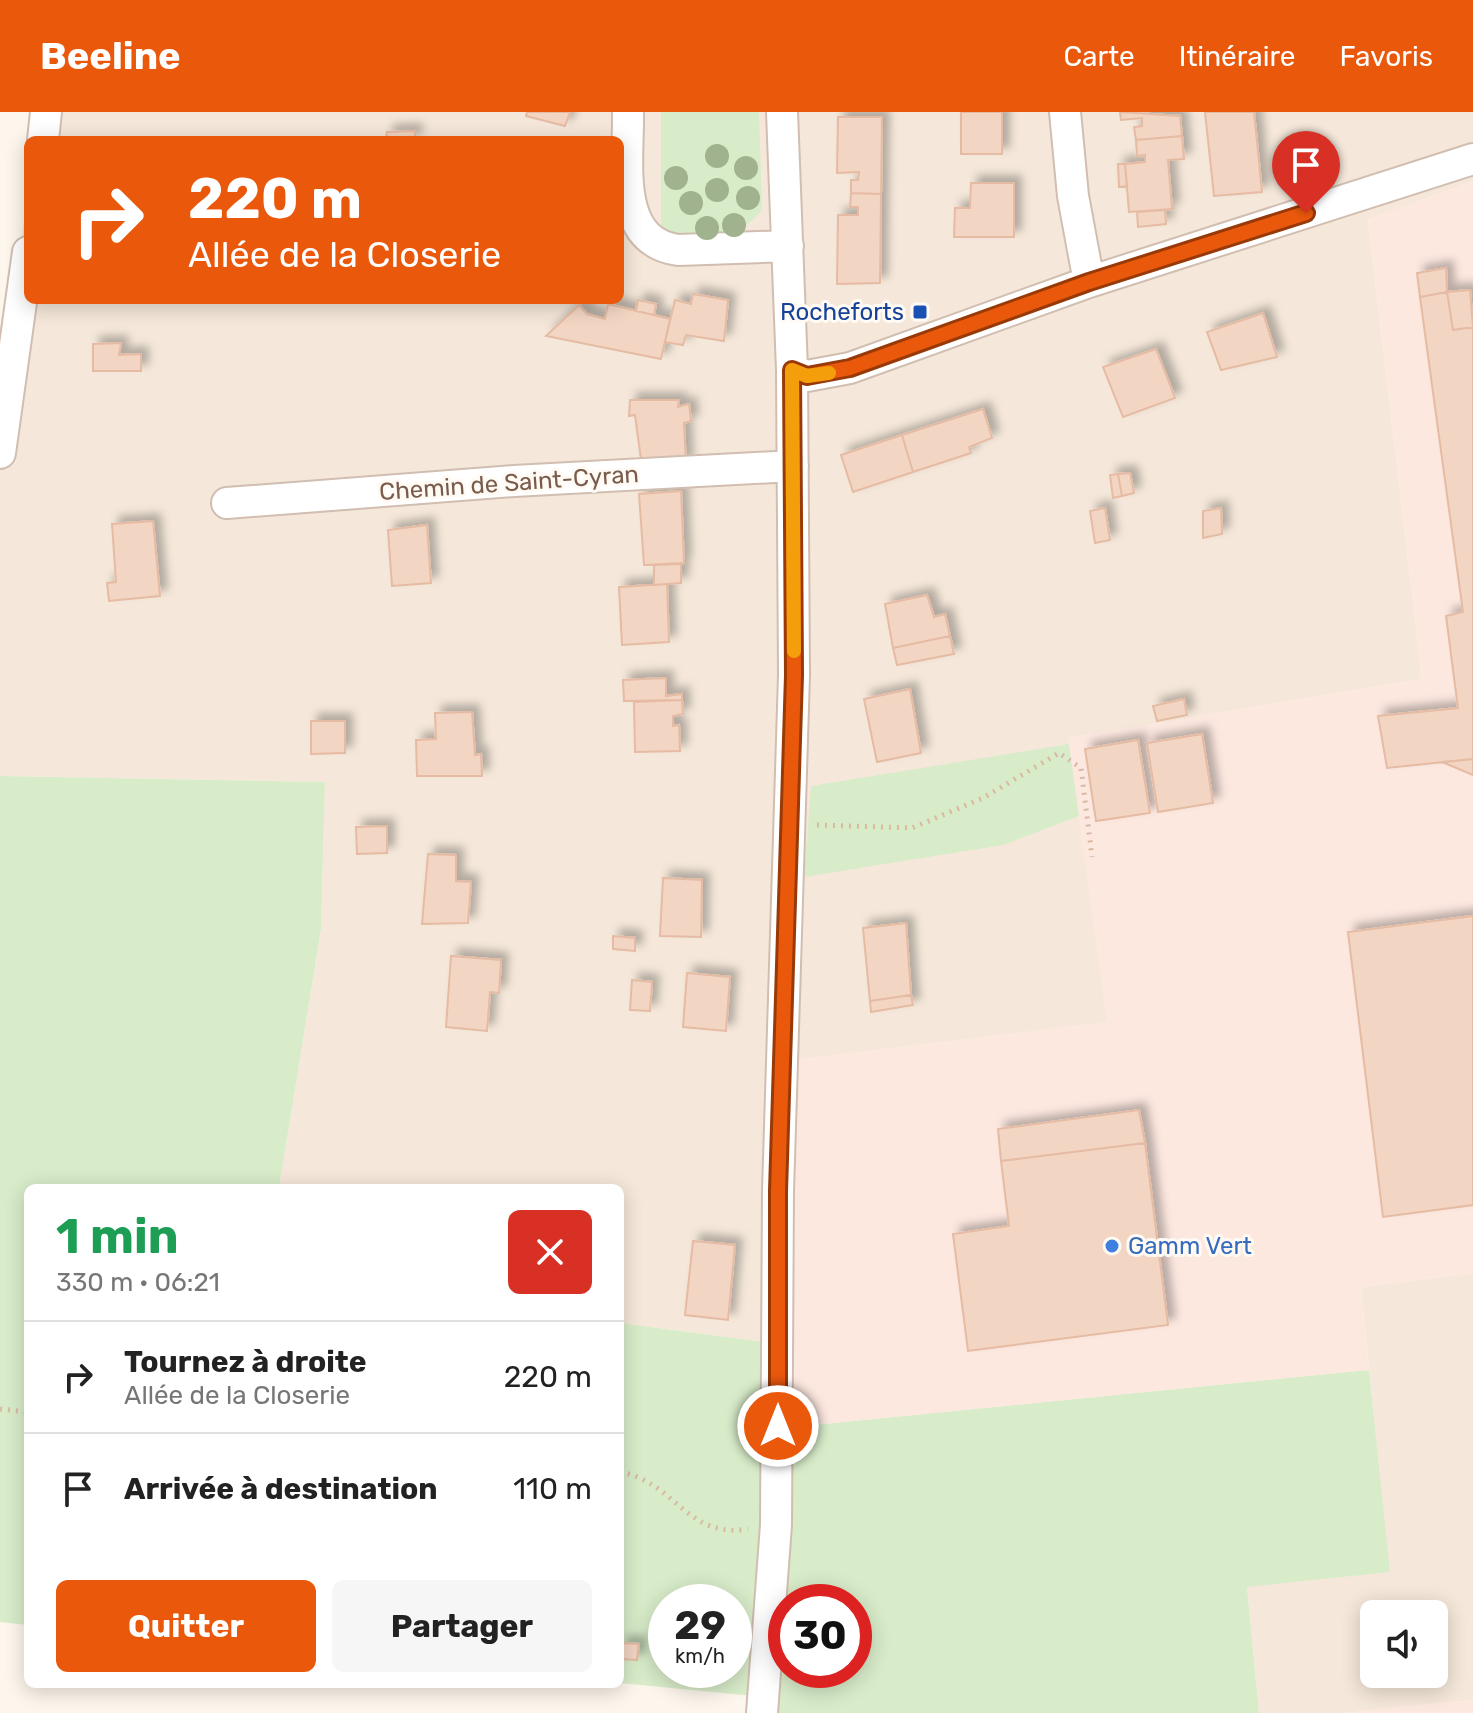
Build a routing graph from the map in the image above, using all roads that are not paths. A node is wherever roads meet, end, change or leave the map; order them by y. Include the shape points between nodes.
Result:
1 (46, 112) edge
2 (628, 112) edge
3 (782, 112) edge
4 (1065, 112) edge
5 (43, 136) edge
6 (1473, 159) edge
7 (788, 246) junction
8 (24, 281) edge
9 (1089, 282) junction
10 (792, 370) junction
11 (0, 453) edge
12 (793, 466) junction
13 (227, 503) dead end
14 (762, 1713) edge

1 - 5 street
2 - 7 street via 630,206 638,230 661,248 678,250
3 - 7 street
4 - 9 street
6 - 9 street
7 - 10 street
8 - 11 street
9 - 10 street via 850,368 807,376
10 - 12 street
12 - 13 street, Chemin de Saint-Cyran
12 - 14 street via 794,675 778,1191 776,1525

